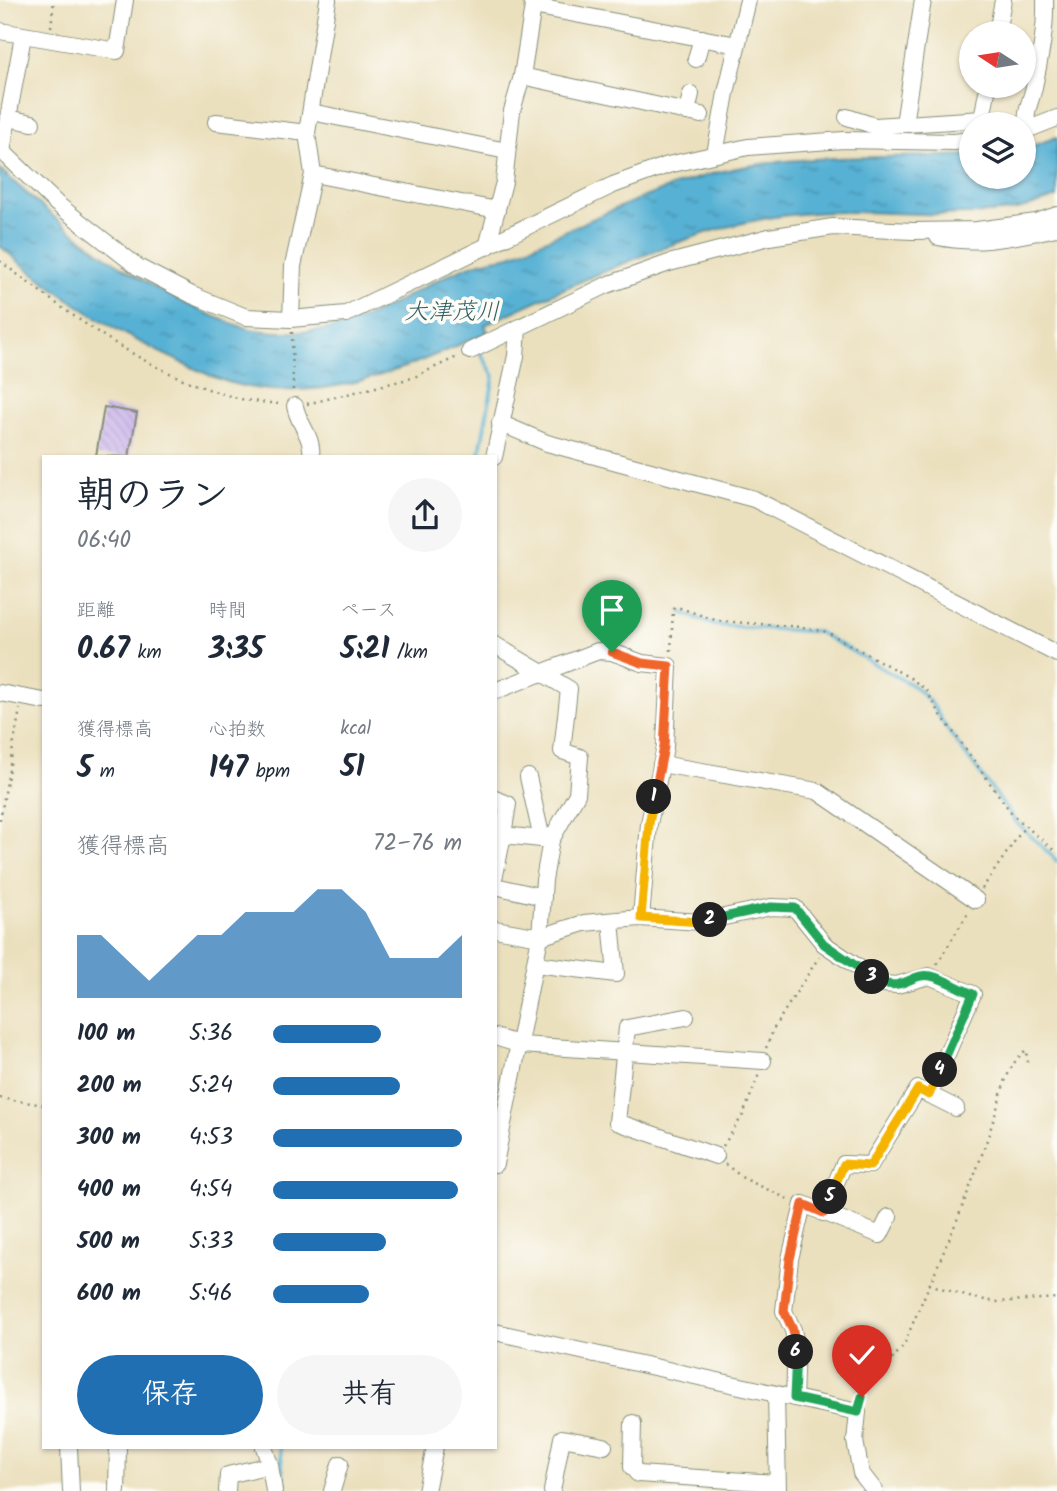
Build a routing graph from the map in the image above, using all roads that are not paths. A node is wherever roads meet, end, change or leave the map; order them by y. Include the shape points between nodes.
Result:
1 (125, 0) edge
2 (328, 0) edge
3 (748, 0) edge
4 (923, 0) edge
5 (1003, 0) edge
6 (1045, 0) edge
7 (532, 3) edge
8 (999, 21) edge
9 (0, 31) edge
10 (23, 36) junction
11 (702, 38) junction
12 (737, 45) junction
13 (696, 59) dead end
14 (1040, 59) junction
15 (1057, 60) edge
16 (522, 76) junction
17 (691, 94) dead end
18 (986, 98) edge
19 (311, 112) junction
20 (1026, 112) edge
21 (847, 117) dead end
22 (8, 118) junction
23 (1057, 118) edge
24 (216, 122) dead end
25 (32, 123) dead end
26 (904, 124) junction
27 (1036, 126) edge
28 (307, 133) junction
29 (959, 141) edge
30 (1, 150) edge
31 (507, 150) junction
32 (715, 154) junction
33 (313, 174) junction
34 (496, 210) junction
35 (1057, 215) edge
36 (1057, 228) edge
37 (912, 231) junction
38 (487, 247) junction
39 (291, 323) junction
40 (518, 329) junction
41 (470, 351) road end
42 (294, 403) road end
43 (500, 423) junction
44 (311, 455) edge
45 (494, 455) edge
46 (497, 646) edge
47 (1057, 654) edge
48 (542, 671) junction
49 (497, 690) edge
50 (0, 693) edge
51 (42, 701) edge
52 (661, 764) junction
53 (528, 777) dead end
54 (497, 800) edge
55 (503, 835) junction
56 (546, 840) junction
57 (497, 865) edge
58 (497, 886) edge
59 (543, 897) junction
60 (976, 900) dead end
61 (641, 918) junction
62 (611, 921) junction
63 (497, 929) edge
64 (540, 937) junction
65 (535, 964) junction
66 (686, 1017) dead end
67 (497, 1038) edge
68 (521, 1045) junction
69 (624, 1052) junction
70 (763, 1061) dead end
71 (929, 1095) junction
72 (956, 1108) dead end
73 (497, 1155) edge
74 (716, 1156) road end
75 (824, 1213) junction
76 (889, 1217) dead end
77 (497, 1332) edge
78 (776, 1394) junction
79 (794, 1398) junction
80 (633, 1423) dead end
81 (604, 1446) dead end
82 (69, 1449) edge
83 (118, 1449) edge
84 (265, 1449) edge
85 (435, 1449) edge
86 (270, 1465) junction
87 (340, 1465) dead end
88 (777, 1487) edge
89 (71, 1491) edge
90 (117, 1491) edge
91 (226, 1491) edge
92 (274, 1491) edge
93 (332, 1491) edge
94 (426, 1491) edge
95 (552, 1491) edge
96 (875, 1491) edge

1 - 10 street via 117,51
2 - 19 street
3 - 12 street
4 - 26 street
5 - 8 street
6 - 14 street
7 - 11 street
7 - 16 street
9 - 10 street
10 - 22 street
11 - 12 street
11 - 13 street
12 - 32 street
14 - 15 street
14 - 20 street
16 - 17 street via 694,114
16 - 31 street
18 - 26 street via 982,119
19 - 28 street
19 - 31 street
21 - 26 street via 875,126
22 - 25 street
22 - 30 street
23 - 27 street
24 - 28 street via 244,119
28 - 33 street
29 - 32 street via 844,140
30 - 39 street via 57,205 138,267 246,317
31 - 34 street
32 - 38 street via 613,185
33 - 34 street
33 - 39 street via 293,266
34 - 38 street
35 - 37 street via 977,230
36 - 37 street via 979,242
37 - 40 street via 833,227 756,240 607,285
38 - 39 street via 346,314
40 - 41 street
40 - 43 street
42 - 44 street via 309,435
43 - 45 street
43 - 47 street via 547,443 754,499
46 - 48 street
48 - 49 street
48 - 52 street via 598,651 669,666
48 - 56 street via 569,689 562,751 580,757 577,794
50 - 51 street
52 - 60 street via 817,791
52 - 61 street via 649,824
53 - 56 street
54 - 55 street via 508,804
55 - 56 street
55 - 57 street
56 - 59 street
58 - 59 street
59 - 64 street
61 - 62 street
61 - 71 street via 701,922 771,907 795,908 824,944 883,984 929,976 973,994
62 - 64 street via 584,923
62 - 65 street via 616,974
63 - 64 street
64 - 65 street
65 - 68 street
66 - 69 street via 627,1028
67 - 68 street
68 - 69 street
68 - 73 street
69 - 70 street
69 - 74 street via 617,1122
71 - 72 street
71 - 75 street via 918,1089 870,1166 844,1164
75 - 76 street via 880,1235
75 - 79 street via 803,1204 790,1259 784,1311 796,1345
77 - 78 street
78 - 79 street
78 - 88 street
79 - 96 street via 858,1412 855,1441 861,1473
80 - 88 street via 632,1467 638,1474
81 - 95 street via 562,1438
82 - 89 street
83 - 90 street
84 - 86 street
85 - 94 street
86 - 91 street via 228,1475
86 - 92 street
87 - 93 street

